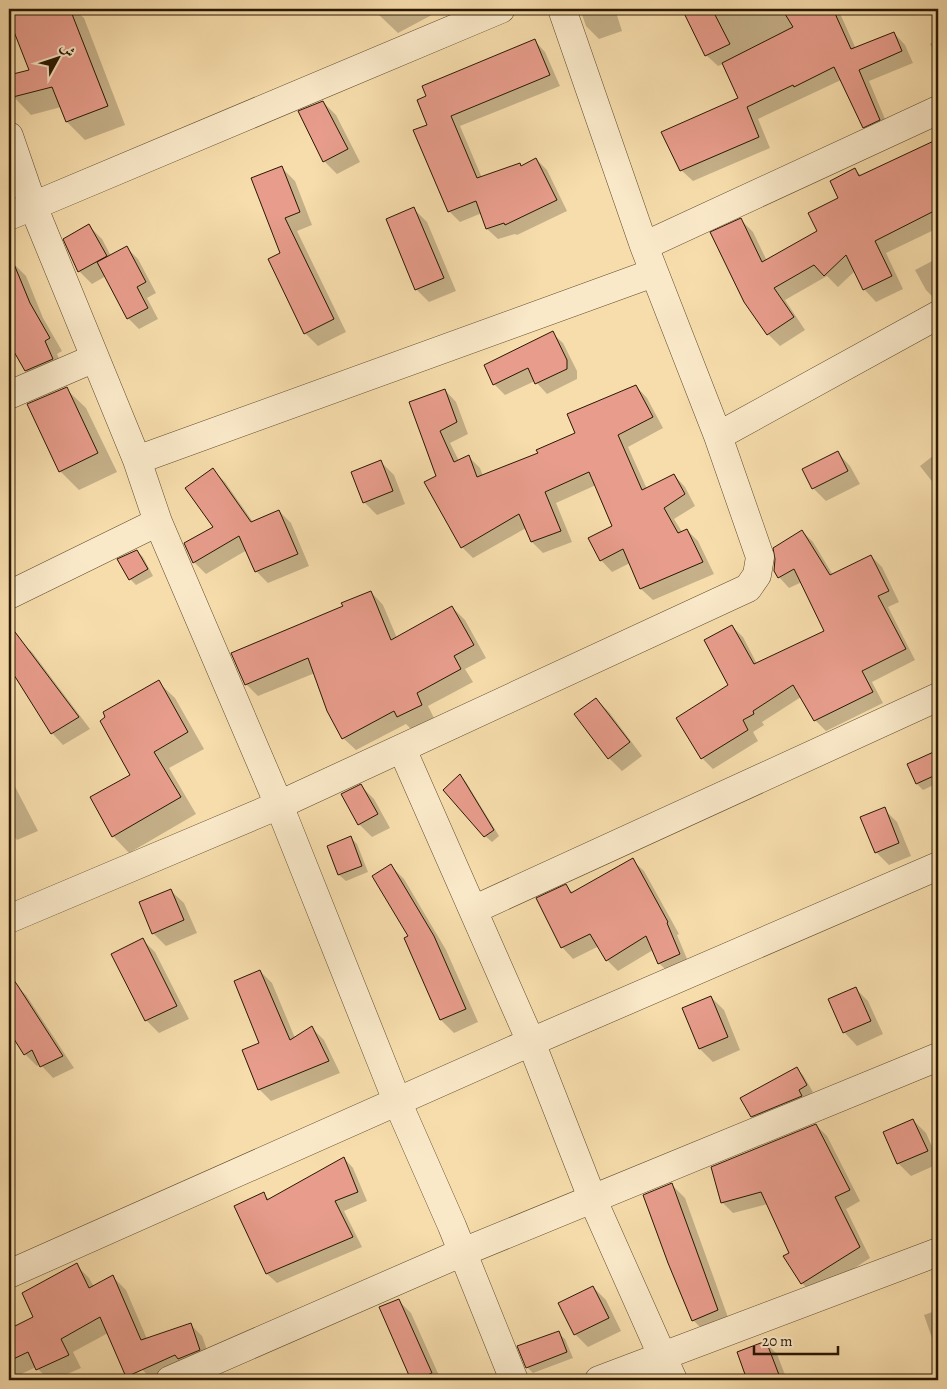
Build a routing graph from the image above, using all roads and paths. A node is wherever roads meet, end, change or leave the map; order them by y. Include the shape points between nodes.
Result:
1 (501, 9) edge
2 (562, 9) edge
3 (938, 110) edge
4 (9, 136) edge
5 (21, 211) edge
6 (644, 246) junction
7 (653, 273) junction
8 (938, 315) edge
9 (95, 358) junction
10 (9, 396) edge
11 (718, 436) junction
12 (137, 460) junction
13 (158, 522) junction
14 (9, 595) edge
15 (938, 697) edge
16 (402, 749) junction
17 (279, 805) junction
18 (938, 866) edge
19 (473, 910) junction
20 (9, 919) edge
21 (531, 1042) junction
22 (938, 1057) edge
23 (397, 1101) junction
24 (592, 1198) junction
25 (462, 1252) junction
26 (938, 1252) edge
27 (9, 1274) edge
28 (663, 1356) junction
29 (174, 1380) edge
30 (514, 1380) edge
31 (599, 1380) edge
32 (673, 1380) edge

1 - 5 street
2 - 6 street
3 - 6 street
4 - 5 street
5 - 9 street
6 - 7 street
7 - 11 street
7 - 12 street
8 - 11 street
9 - 10 street
9 - 12 street
11 - 16 street via 760,557 758,574 748,588
12 - 13 street
13 - 14 street
13 - 17 street
15 - 19 street
16 - 17 street
16 - 19 street
17 - 20 street
17 - 23 street
18 - 21 street
19 - 21 street
21 - 23 street
21 - 24 street
22 - 24 street
23 - 25 street
23 - 27 street
24 - 25 street
24 - 28 street
25 - 29 street
25 - 30 street
26 - 28 street
28 - 31 street
28 - 32 street

